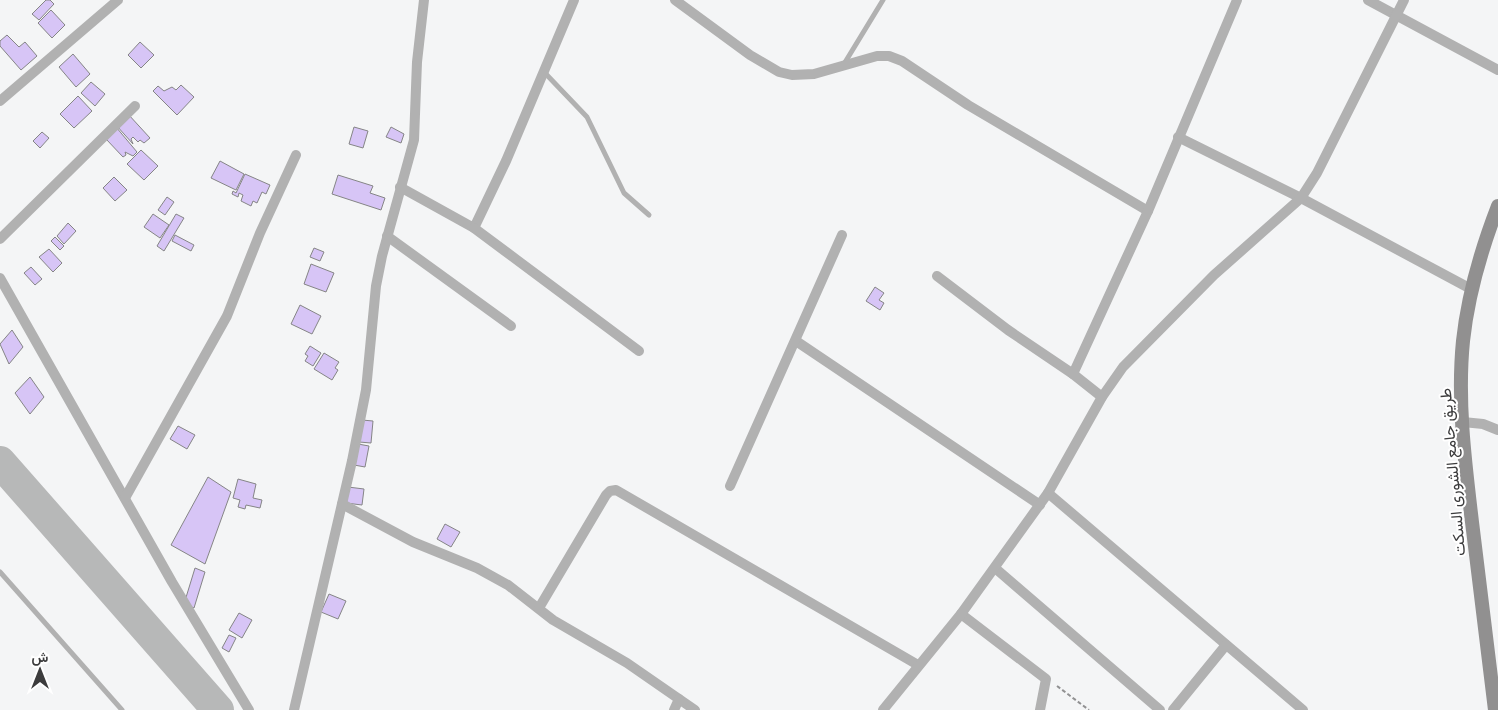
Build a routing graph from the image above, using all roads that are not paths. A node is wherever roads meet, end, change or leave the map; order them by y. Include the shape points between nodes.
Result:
1 (118, 0) edge
2 (424, 0) edge
3 (574, 0) edge
4 (675, 0) edge
5 (883, 0) edge
6 (1237, 0) edge
7 (1368, 0) edge
8 (1404, 0) edge
9 (1396, 15) junction
10 (843, 67) junction
11 (1498, 70) edge
12 (543, 72) junction
13 (0, 101) edge
14 (135, 106) dead end
15 (1178, 137) junction
16 (296, 155) dead end
17 (400, 187) junction
18 (1301, 198) junction
19 (1498, 206) edge
20 (1148, 211) junction
21 (649, 216) dead end
22 (474, 228) junction
23 (842, 235) dead end
24 (387, 236) junction
25 (0, 239) edge
26 (937, 276) dead end
27 (0, 278) edge
28 (1471, 289) junction
29 (511, 326) dead end
30 (796, 341) junction
31 (639, 351) dead end
32 (1073, 374) junction
33 (1102, 397) junction
34 (1463, 422) junction
35 (1498, 430) edge
36 (730, 486) dead end
37 (1048, 493) junction
38 (125, 498) junction
39 (342, 504) junction
40 (1040, 504) junction
41 (995, 568) junction
42 (0, 572) edge
43 (539, 608) junction
44 (961, 614) junction
45 (1226, 645) junction
46 (918, 665) junction
47 (679, 699) junction
48 (122, 710) edge
49 (249, 710) edge
50 (294, 710) edge
51 (674, 710) edge
52 (695, 710) edge
53 (883, 710) edge
54 (1040, 710) edge
55 (1160, 710) edge
56 (1173, 710) edge
57 (1303, 710) edge
58 (1495, 710) edge

1 - 13 street
2 - 17 street via 417,62 414,140
3 - 12 street
4 - 10 street via 750,55 779,72 814,74
5 - 10 lane
6 - 15 street
7 - 9 street
8 - 9 street
9 - 11 street
9 - 18 street
10 - 20 street via 877,56 902,61 968,105
12 - 21 lane via 587,117 624,194
12 - 22 street
14 - 25 street
15 - 18 street
15 - 20 street
16 - 38 street via 256,241 233,305
17 - 22 street
17 - 24 street
18 - 28 street
18 - 33 street via 1154,333 1123,367
19 - 28 main road, طريق جامع الشورى السكت
20 - 32 street
22 - 31 street
23 - 30 street
24 - 29 street
24 - 39 street via 376,286 366,390
26 - 32 street
27 - 38 street
28 - 34 main road, طريق جامع الشورى السكت via 1463,342
30 - 36 street
30 - 40 street
32 - 33 street
33 - 37 street
34 - 35 street via 1483,424
34 - 58 main road, طريق جامع الشورى السكت
37 - 40 street
37 - 45 street
38 - 49 street
39 - 43 street via 413,542 477,568 508,585
39 - 50 street
40 - 41 street
41 - 44 street
41 - 55 street
42 - 48 lane
43 - 46 street via 606,495 616,490
43 - 47 street via 552,620 626,663
44 - 46 street
44 - 54 street via 1046,679
45 - 56 street
45 - 57 street
46 - 53 street
47 - 51 street
47 - 52 street

